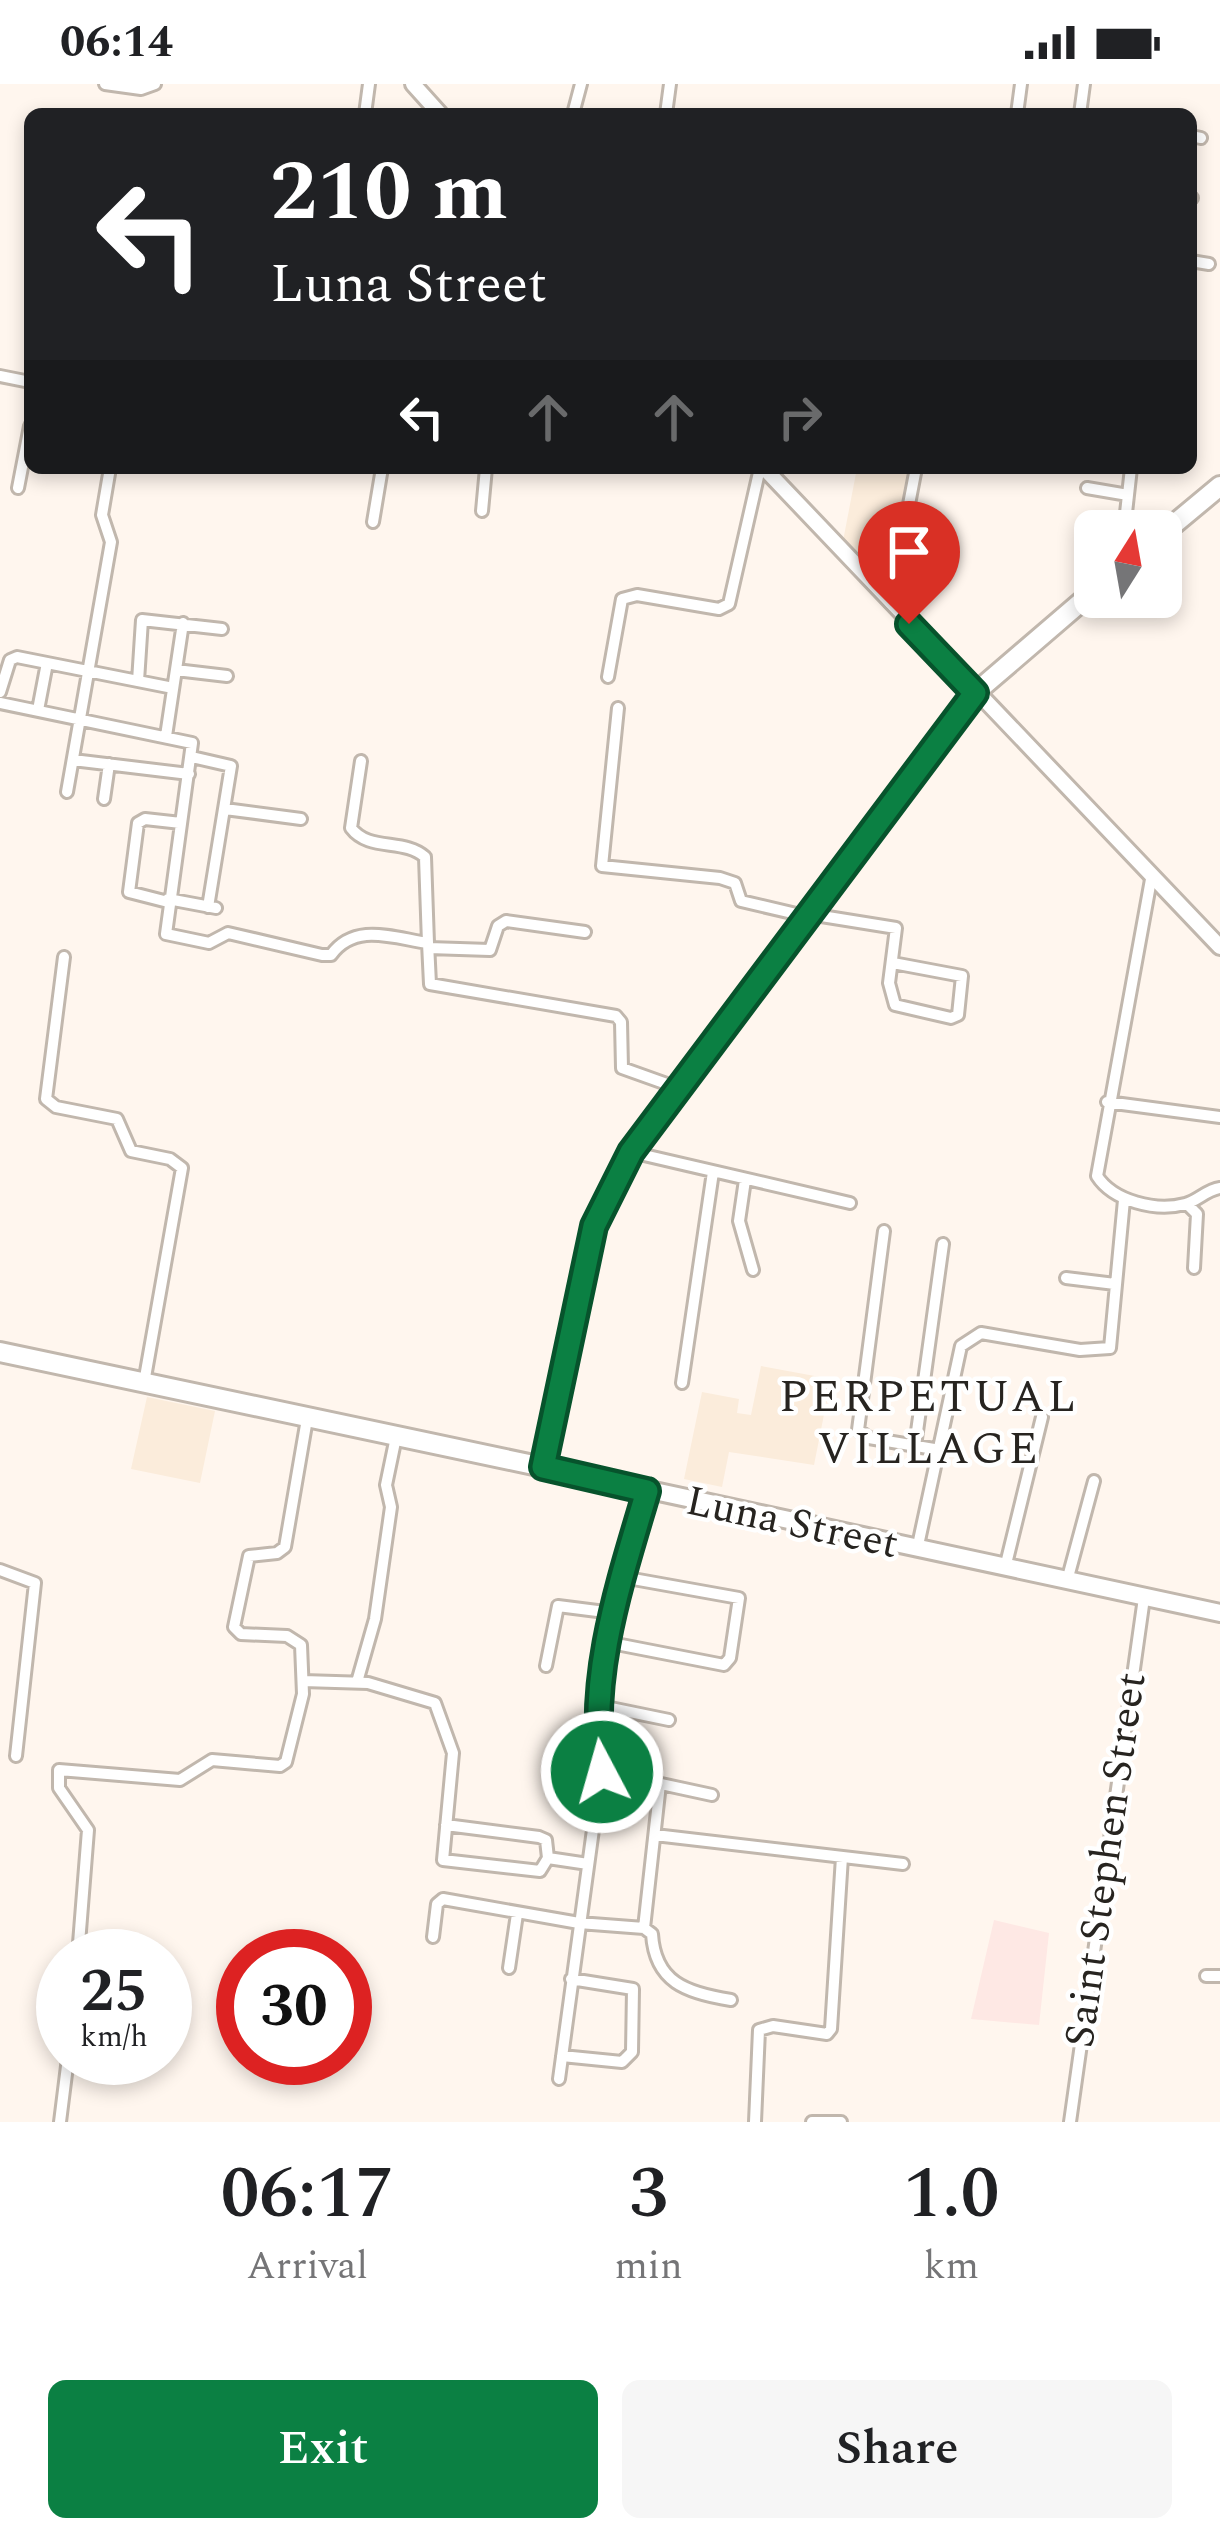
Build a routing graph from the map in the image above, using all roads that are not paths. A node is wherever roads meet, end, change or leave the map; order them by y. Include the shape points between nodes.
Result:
1 (105, 84) edge
2 (155, 84) edge
3 (414, 85) edge
4 (435, 108) edge
5 (1197, 262) edge
6 (1209, 264) dead end
7 (24, 457) edge
8 (109, 474) edge
9 (381, 474) edge
10 (485, 474) edge
11 (760, 474) edge
12 (768, 474) edge
13 (915, 474) edge
14 (1130, 474) edge
15 (1220, 485) edge
16 (18, 488) dead end
17 (1087, 488) dead end
18 (1127, 495) junction
19 (1126, 510) edge
20 (482, 511) dead end
21 (1182, 517) edge
22 (373, 522) dead end
23 (890, 603) junction
24 (1074, 608) edge
25 (183, 623) junction
26 (222, 629) dead end
27 (47, 663) junction
28 (176, 670) junction
29 (87, 672) junction
30 (227, 676) dead end
31 (608, 676) dead end
32 (138, 682) junction
33 (173, 688) junction
34 (0, 692) edge
35 (975, 693) junction
36 (0, 703) edge
37 (618, 708) dead end
38 (38, 710) junction
39 (80, 717) junction
40 (166, 736) junction
41 (191, 757) junction
42 (73, 760) junction
43 (361, 760) dead end
44 (109, 764) junction
45 (189, 774) junction
46 (67, 792) dead end
47 (104, 800) dead end
48 (225, 809) junction
49 (301, 819) dead end
50 (181, 824) junction
51 (1152, 874) junction
52 (168, 901) junction
53 (805, 915) junction
54 (585, 932) dead end
55 (429, 946) junction
56 (1220, 947) edge
57 (64, 956) dead end
58 (892, 963) junction
59 (678, 1088) junction
60 (1107, 1102) junction
61 (1220, 1117) edge
62 (631, 1152) junction
63 (713, 1172) junction
64 (745, 1180) junction
65 (1220, 1188) edge
66 (1124, 1199) junction
67 (850, 1203) dead end
68 (1187, 1204) junction
69 (884, 1231) dead end
70 (943, 1244) dead end
71 (1194, 1268) dead end
72 (754, 1270) dead end
73 (1066, 1278) dead end
74 (1114, 1284) junction
75 (0, 1352) edge
76 (144, 1384) junction
77 (682, 1384) dead end
78 (1042, 1417) dead end
79 (307, 1419) junction
80 (396, 1437) junction
81 (915, 1446) junction
82 (940, 1450) junction
83 (543, 1467) junction
84 (1094, 1481) dead end
85 (647, 1491) junction
86 (917, 1550) junction
87 (1005, 1568) junction
88 (0, 1570) edge
89 (622, 1577) junction
90 (1067, 1581) junction
91 (1144, 1598) junction
92 (613, 1613) junction
93 (1220, 1613) edge
94 (606, 1642) junction
95 (546, 1666) dead end
96 (303, 1681) junction
97 (357, 1682) junction
98 (596, 1706) junction
99 (669, 1720) dead end
100 (16, 1756) dead end
101 (602, 1772) junction
102 (660, 1784) junction
103 (712, 1795) dead end
104 (446, 1825) junction
105 (655, 1835) junction
106 (842, 1857) junction
107 (548, 1858) junction
108 (588, 1864) junction
109 (902, 1864) dead end
110 (517, 1914) junction
111 (579, 1923) junction
112 (644, 1928) junction
113 (80, 1929) edge
114 (433, 1937) dead end
115 (509, 1968) dead end
116 (1206, 1976) dead end
117 (1220, 1976) edge
118 (572, 1979) junction
119 (731, 2000) dead end
120 (562, 2056) junction
121 (559, 2079) dead end
122 (64, 2085) edge
123 (58, 2120) edge
124 (754, 2122) edge
125 (812, 2122) edge
126 (841, 2122) edge
127 (1070, 2122) edge

1 - 2 street
3 - 4 street
5 - 6 street
7 - 16 street
8 - 29 street via 102,518 111,542
9 - 22 street
10 - 20 street
11 - 31 street via 728,604 622,599
12 - 23 street
13 - 23 street
14 - 18 street
15 - 21 highway
17 - 18 street
18 - 19 street
23 - 35 street
24 - 35 highway
25 - 26 street
25 - 28 street
25 - 32 street via 142,620
27 - 29 street
27 - 34 street via 13,658
27 - 38 street
28 - 30 street
28 - 33 street
29 - 32 street
29 - 39 street
32 - 33 street
33 - 40 street
35 - 51 street
35 - 53 highway
36 - 38 street
37 - 53 street via 602,866 720,878 735,883 742,901
38 - 39 street
39 - 40 street
39 - 42 street
40 - 41 street via 188,740
41 - 45 street
41 - 48 street via 231,766
42 - 44 street
42 - 46 street
43 - 55 street via 351,828 361,840 425,857
44 - 45 street
44 - 47 street
45 - 50 street
48 - 49 street
48 - 52 street via 212,907
50 - 52 street
50 - 52 street via 138,823 129,892
51 - 56 street
51 - 60 street
52 - 55 street via 166,934 209,944 227,933 331,955 359,933
53 - 58 street via 892,926
53 - 59 highway
54 - 55 street via 506,921 487,951
55 - 59 street via 433,986 616,1016 622,1068
57 - 76 street via 46,1099 117,1119 131,1150 182,1168
58 - 58 street via 895,1005 958,1015 962,976
59 - 62 highway
60 - 61 street
60 - 66 street via 1096,1176
62 - 63 street
62 - 83 highway via 594,1226
63 - 64 street
63 - 77 street
64 - 67 street
64 - 72 street via 739,1221
65 - 68 street
66 - 68 street
66 - 74 street
68 - 71 street via 1197,1214
69 - 81 street via 858,1430
70 - 81 street
73 - 74 street
74 - 82 street via 1110,1348 966,1338
75 - 76 highway, Luna Street
76 - 79 highway, Luna Street
78 - 87 street
79 - 80 highway, Luna Street
79 - 96 street via 286,1542 277,1553 249,1556 234,1627 299,1640
80 - 83 highway, Luna Street
80 - 97 street via 375,1619
81 - 82 street
82 - 86 street
83 - 85 main road, Luna Street
84 - 90 street
85 - 86 main road, Luna Street
85 - 89 street
86 - 87 main road, Luna Street
87 - 90 main road, Luna Street
88 - 100 street via 35,1583
89 - 92 street
89 - 94 street via 739,1598 730,1658 724,1665
90 - 91 main road, Luna Street
91 - 93 main road, Luna Street
91 - 127 street, Saint Stephen Street
92 - 94 street
92 - 95 street via 558,1606
94 - 98 street
96 - 97 street
96 - 113 street via 280,1766 212,1760 180,1780 59,1770 59,1788 88,1831
97 - 104 street via 426,1697 442,1712 453,1753
98 - 99 street
98 - 101 street
101 - 102 street
101 - 108 street
102 - 103 street
102 - 105 street
104 - 107 street via 544,1838
104 - 107 street via 442,1861 540,1871
105 - 106 street
105 - 112 street
106 - 109 street
106 - 124 street via 831,2029 759,2030
107 - 108 street
108 - 111 street
110 - 111 street
110 - 114 street via 439,1900
110 - 115 street
111 - 112 street
111 - 118 street
112 - 119 street via 661,1970 699,1994
116 - 117 street
118 - 120 street
118 - 120 street via 633,1989 632,2052 622,2062
120 - 121 street
122 - 123 street
125 - 126 street

